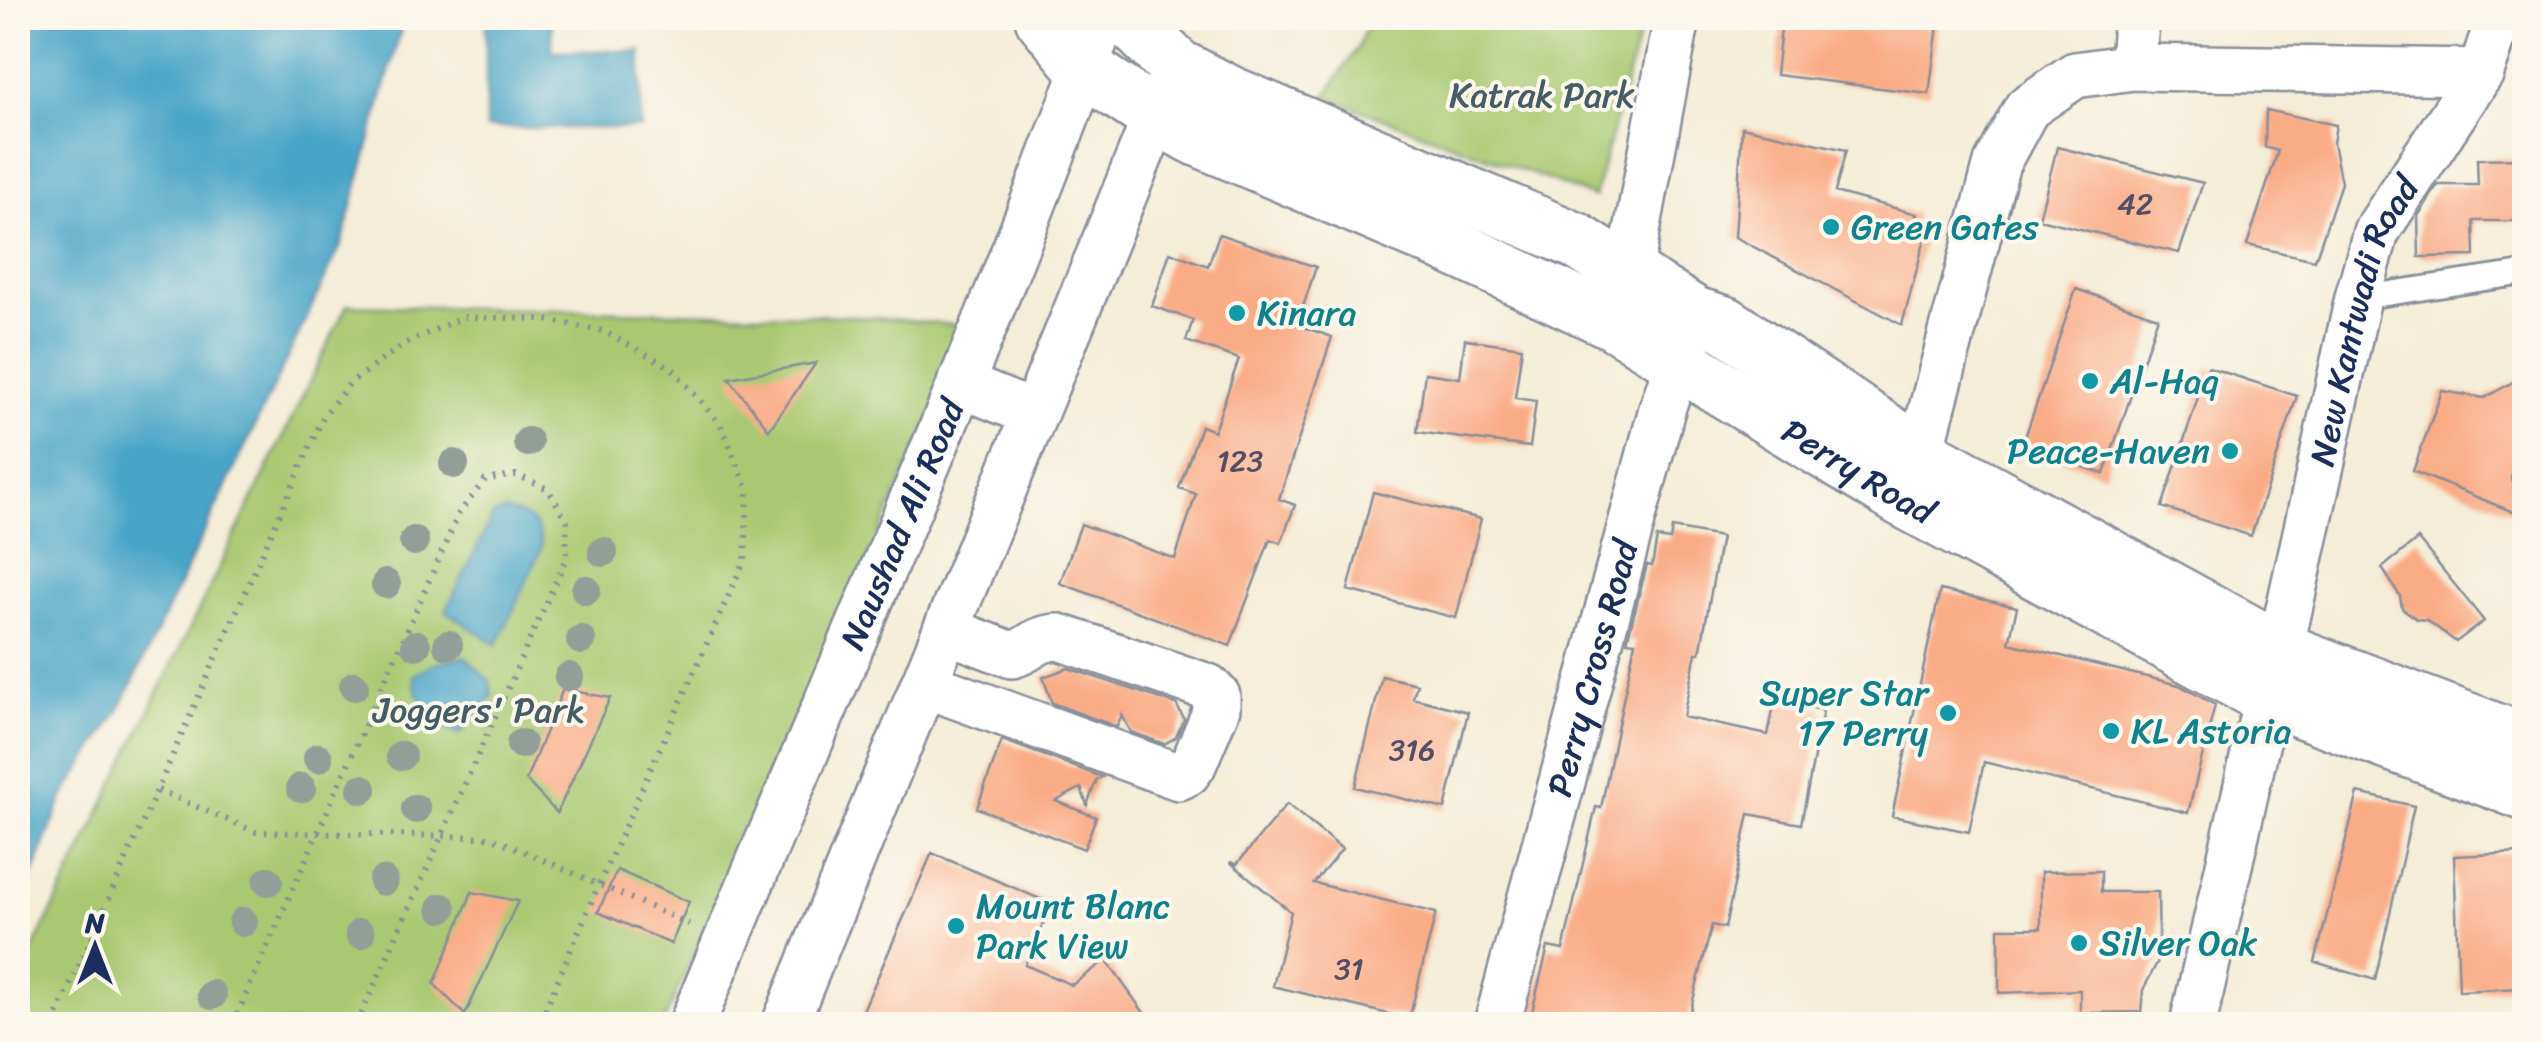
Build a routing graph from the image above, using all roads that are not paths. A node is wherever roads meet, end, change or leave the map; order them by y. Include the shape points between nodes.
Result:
1 (1042, 18) edge
2 (1103, 18) edge
3 (1127, 18) edge
4 (1677, 18) edge
5 (2136, 18) edge
6 (2498, 18) edge
7 (1176, 67) junction
8 (2134, 67) junction
9 (1084, 69) junction
10 (2481, 72) junction
11 (1178, 128) junction
12 (2524, 274) edge
13 (1621, 298) junction
14 (2358, 298) junction
15 (1686, 338) junction
16 (960, 384) junction
17 (1034, 414) junction
18 (1910, 476) junction
19 (946, 630) junction
20 (2273, 673) junction
21 (924, 684) junction
22 (2524, 742) edge
23 (2524, 792) edge
24 (692, 1024) edge
25 (785, 1024) edge
26 (1497, 1024) edge
27 (2193, 1024) edge

1 - 9 main road, Perry Road
2 - 9 street, Naushad Ali Road
3 - 7 main road, Perry Road
4 - 13 street
5 - 8 street
6 - 10 street, New Kantwadi Road
7 - 11 street
7 - 13 main road, Perry Road via 1575,240
8 - 10 street
8 - 18 street via 2075,74 2028,108 1997,163
9 - 11 main road, Perry Road
9 - 16 street, Naushad Ali Road
10 - 14 street, New Kantwadi Road via 2376,232
11 - 13 main road, Perry Road via 1437,240
11 - 17 street
12 - 14 lane
13 - 15 main road, Perry Road
14 - 20 street, New Kantwadi Road
15 - 18 main road, Perry Road via 1725,324
15 - 26 street, Perry Cross Road
16 - 17 street
16 - 24 street, Naushad Ali Road
17 - 19 street
18 - 20 main road, Perry Road
18 - 20 main road, Perry Road via 2223,618
19 - 21 street
19 - 21 street via 1012,655 1059,637 1208,687 1218,696 1217,708 1193,765 1179,778
20 - 22 main road, Perry Road
20 - 23 main road, Perry Road
20 - 27 street, New Kantwadi Road
21 - 25 street

